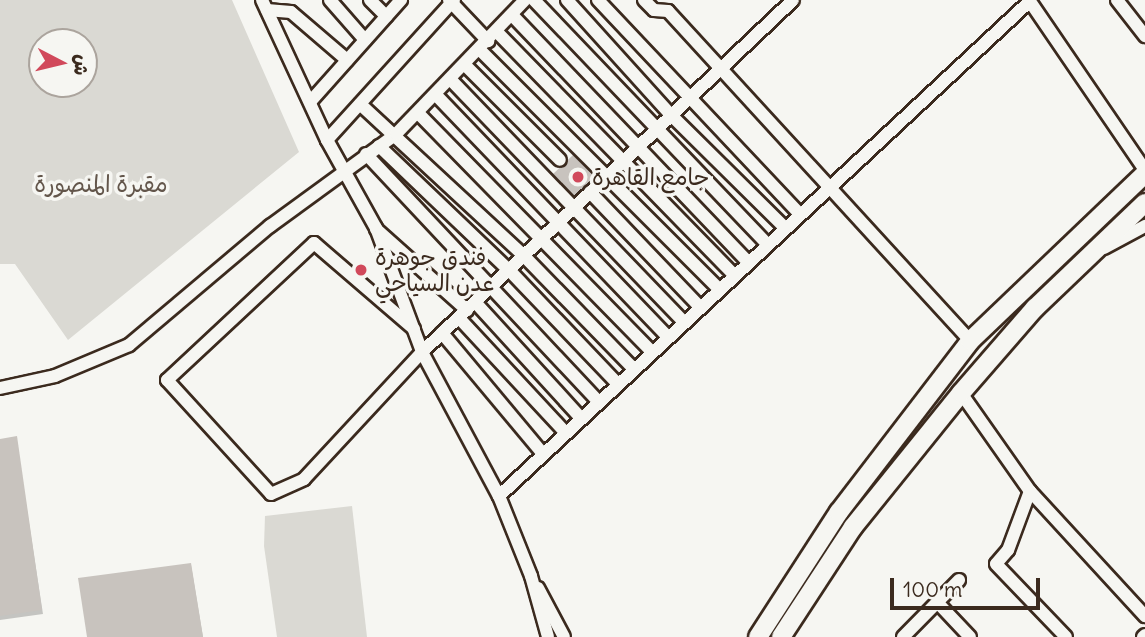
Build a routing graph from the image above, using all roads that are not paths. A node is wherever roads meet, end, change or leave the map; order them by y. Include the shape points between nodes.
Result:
1 (330, 0) edge
2 (370, 0) edge
3 (401, 0) edge
4 (525, 0) edge
5 (534, 0) edge
6 (567, 0) edge
7 (598, 0) edge
8 (644, 0) edge
9 (793, 0) edge
10 (1116, 0) edge
11 (452, 1) edge
12 (1029, 1) edge
13 (666, 4) edge
14 (264, 5) edge
15 (512, 15) junction
16 (386, 16) junction
17 (1145, 36) edge
18 (365, 40) junction
19 (488, 41) junction
20 (347, 60) junction
21 (465, 65) junction
22 (719, 70) junction
23 (451, 80) junction
24 (436, 95) junction
25 (692, 95) junction
26 (310, 102) junction
27 (360, 104) junction
28 (418, 113) junction
29 (670, 114) junction
30 (654, 130) junction
31 (396, 134) junction
32 (327, 140) junction
33 (379, 146) junction
34 (638, 146) junction
35 (366, 154) junction
36 (561, 160) dead end
37 (623, 160) junction
38 (345, 169) junction
39 (1145, 172) edge
40 (608, 175) junction
41 (828, 187) junction
42 (1129, 189) junction
43 (590, 192) junction
44 (1143, 204) edge
45 (574, 207) junction
46 (800, 213) junction
47 (559, 223) junction
48 (785, 227) junction
49 (376, 228) junction
50 (1143, 234) edge
51 (543, 240) junction
52 (767, 244) junction
53 (1087, 255) junction
54 (525, 257) junction
55 (748, 262) junction
56 (510, 271) junction
57 (734, 275) junction
58 (493, 286) junction
59 (719, 289) junction
60 (700, 307) junction
61 (467, 310) junction
62 (684, 322) junction
63 (414, 329) junction
64 (442, 334) junction
65 (668, 337) junction
66 (970, 341) junction
67 (422, 352) junction
68 (652, 352) junction
69 (634, 369) junction
70 (618, 384) junction
71 (0, 388) edge
72 (961, 393) junction
73 (599, 402) junction
74 (581, 418) junction
75 (566, 433) junction
76 (543, 454) junction
77 (1030, 491) junction
78 (499, 496) junction
79 (531, 576) junction
80 (959, 580) dead end
81 (937, 602) junction
82 (1145, 616) edge
83 (548, 637) edge
84 (564, 637) edge
85 (758, 637) edge
86 (781, 637) edge
87 (903, 637) edge
88 (970, 637) edge
89 (1066, 637) edge

1 - 18 street
2 - 16 street
3 - 16 street
4 - 15 street
5 - 30 street
6 - 29 street
7 - 25 street
8 - 13 street via 653,10
9 - 22 street
10 - 17 street
11 - 19 street
11 - 27 street
12 - 39 street
12 - 41 street
13 - 22 street
14 - 20 street via 291,12
14 - 26 street
15 - 19 street
15 - 34 street
16 - 18 street
18 - 20 street
19 - 21 street
19 - 37 street
19 - 40 street
20 - 26 street
21 - 23 street
21 - 36 street
22 - 25 street
22 - 41 street
23 - 24 street
23 - 45 street
24 - 28 street
24 - 47 street
25 - 29 street
25 - 46 street
26 - 32 street
27 - 31 street
27 - 32 street
28 - 31 street
28 - 51 street
29 - 30 street
29 - 48 street
30 - 34 street
30 - 52 street
31 - 33 street
31 - 54 street
32 - 38 street
33 - 35 street
33 - 56 street
34 - 37 street
34 - 55 street
35 - 38 street
35 - 58 street
37 - 40 street
37 - 57 street
38 - 49 street
38 - 71 street via 129,345 99,361
39 - 42 highway
40 - 43 street
40 - 59 street
41 - 46 street
41 - 66 street
42 - 44 street
42 - 66 highway
43 - 45 street
43 - 60 street
44 - 53 highway
45 - 47 street
45 - 62 street
46 - 48 street
47 - 51 street
47 - 65 street
48 - 52 street
49 - 61 street
49 - 63 street
50 - 53 street
51 - 54 street
51 - 68 street
52 - 55 street
53 - 72 highway
54 - 56 street
54 - 69 street
55 - 57 street
56 - 58 street
56 - 70 street
57 - 59 street
58 - 61 street
58 - 73 street
59 - 60 street
60 - 62 street
61 - 64 street
61 - 74 street
61 - 75 street
62 - 65 street
63 - 67 street
63 - 67 street via 314,243 167,380 271,494 303,479
64 - 67 street
64 - 76 street
65 - 68 street
66 - 85 highway via 839,512
67 - 78 street
68 - 69 street
69 - 70 street
70 - 73 street
72 - 77 street
72 - 86 highway via 853,527
73 - 74 street
74 - 75 street
75 - 76 street
76 - 78 street
77 - 82 street
77 - 89 street via 1008,550 996,564
78 - 79 street
79 - 83 street
79 - 84 street
80 - 81 street
81 - 87 street
81 - 88 street

